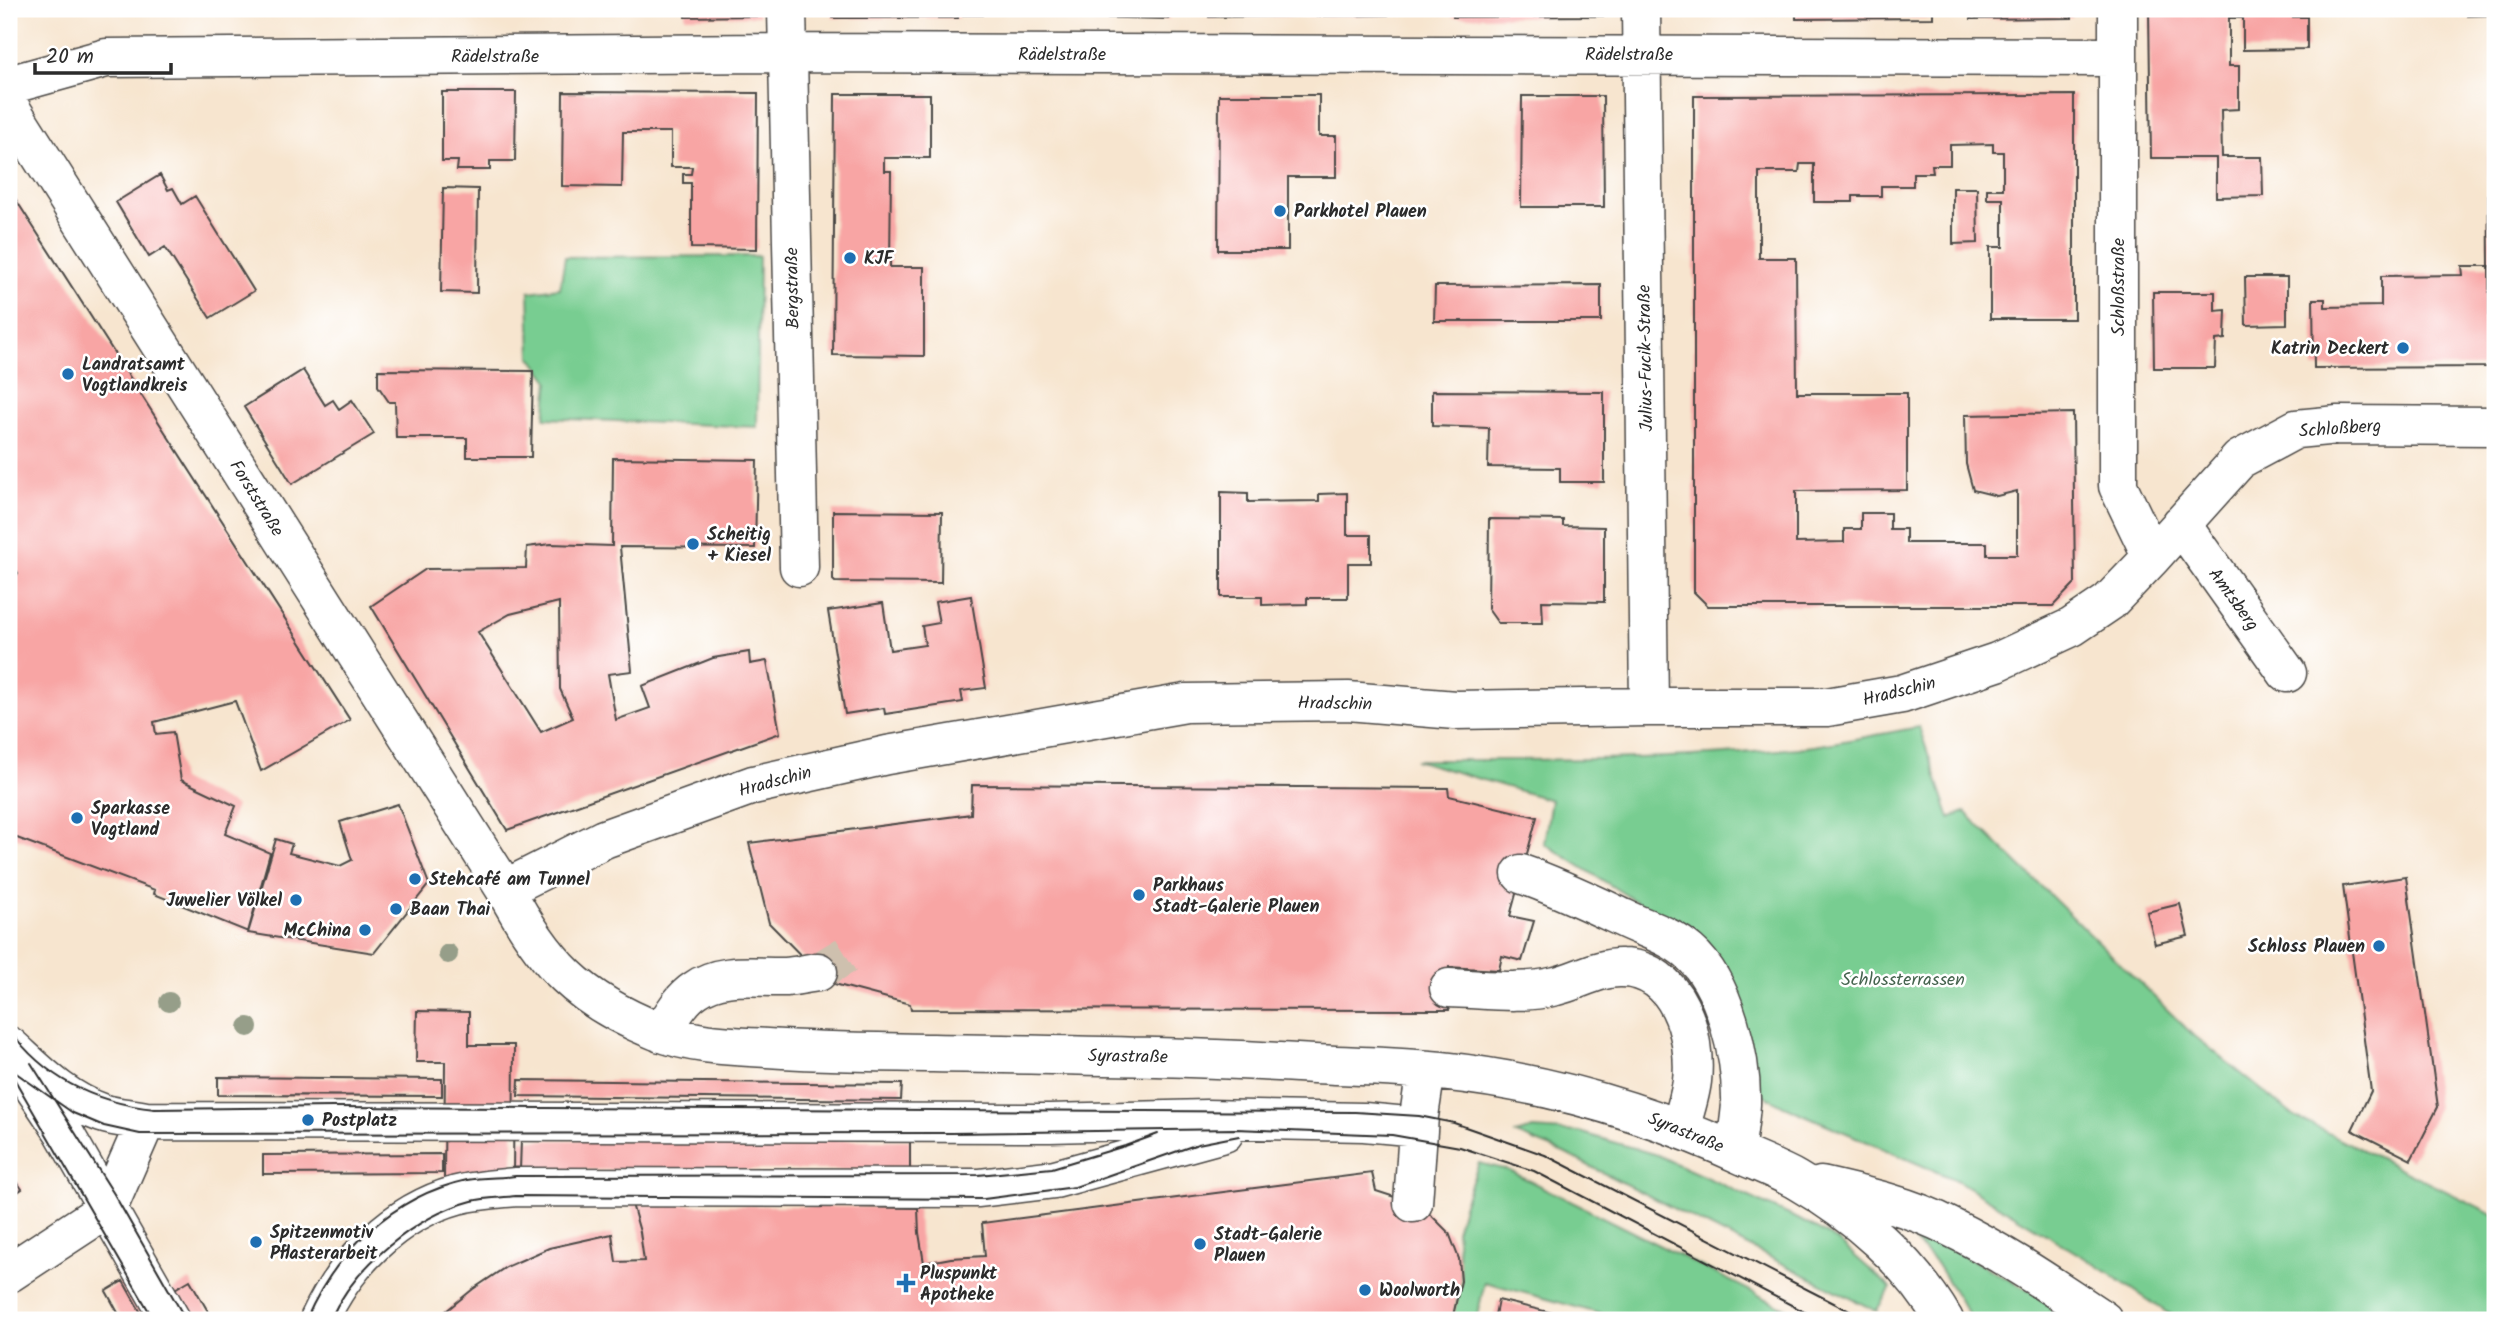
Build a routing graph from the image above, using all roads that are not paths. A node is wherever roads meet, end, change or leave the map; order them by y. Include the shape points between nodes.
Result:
1 (787, 9) edge
2 (1641, 9) edge
3 (2118, 9) edge
4 (786, 53) junction
5 (1642, 54) junction
6 (2118, 57) junction
7 (9, 85) edge
8 (9, 106) edge
9 (2495, 426) edge
10 (2181, 524) junction
11 (2152, 557) junction
12 (799, 567) dead end
13 (2287, 673) dead end
14 (1649, 706) junction
15 (1521, 874) dead end
16 (505, 889) junction
17 (818, 972) tunnel mouth
18 (1449, 988) dead end
19 (661, 1033) junction
20 (9, 1045) edge
21 (9, 1052) edge
22 (1426, 1070) junction
23 (146, 1121) junction
24 (1266, 1122) junction
25 (1418, 1128) junction
26 (1680, 1128) junction
27 (1735, 1152) junction
28 (1796, 1180) junction
29 (1413, 1202) dead end
30 (108, 1208) junction
31 (9, 1273) edge
32 (171, 1320) edge
33 (318, 1320) edge
34 (1944, 1320) edge
35 (2102, 1320) edge

1 - 4 street, Bergstraße
2 - 5 street, Julius-Fucik-Straße
3 - 6 street, Schloßstraße
4 - 5 street, Rädelstraße
4 - 7 street, Rädelstraße via 106,58
4 - 12 street, Bergstraße
5 - 6 street, Rädelstraße
5 - 14 street, Julius-Fucik-Straße
6 - 11 street, Schloßstraße via 2118,486
8 - 16 street, Forststraße
9 - 10 street, Schloßberg via 2296,429 2240,459
10 - 11 street, Schloßberg
10 - 13 street, Amtsberg
11 - 14 street, Hradschin via 2109,602 2072,627 1997,662 1902,694 1826,707
14 - 16 street, Hradschin via 1455,709 1348,701 1186,703 887,755 753,785 604,839
15 - 27 street via 1558,886 1668,937 1708,974 1724,1003 1736,1059 1741,1102
16 - 19 street, Syrastraße via 539,948 564,976 617,1013
17 - 19 street via 711,982 684,1000
18 - 26 street via 1529,991 1604,970 1643,971 1661,982 1688,1023 1692,1081
19 - 22 street, Syrastraße via 728,1046 806,1051 1140,1055
20 - 23 street via 54,1088 78,1103 104,1114
21 - 30 street
22 - 25 street
22 - 26 street, Syrastraße via 1560,1091
23 - 24 street
23 - 30 street
24 - 25 street via 1364,1122
24 - 33 street via 1055,1179 979,1188 516,1186 456,1195 392,1228 359,1256 331,1293
25 - 29 street
26 - 27 street, Syrastraße
27 - 28 street, Syrastraße
28 - 34 street, Syrastraße via 1883,1244 1916,1279
28 - 35 street, Syrastraße via 1896,1205 1950,1226
30 - 31 street
30 - 32 street

